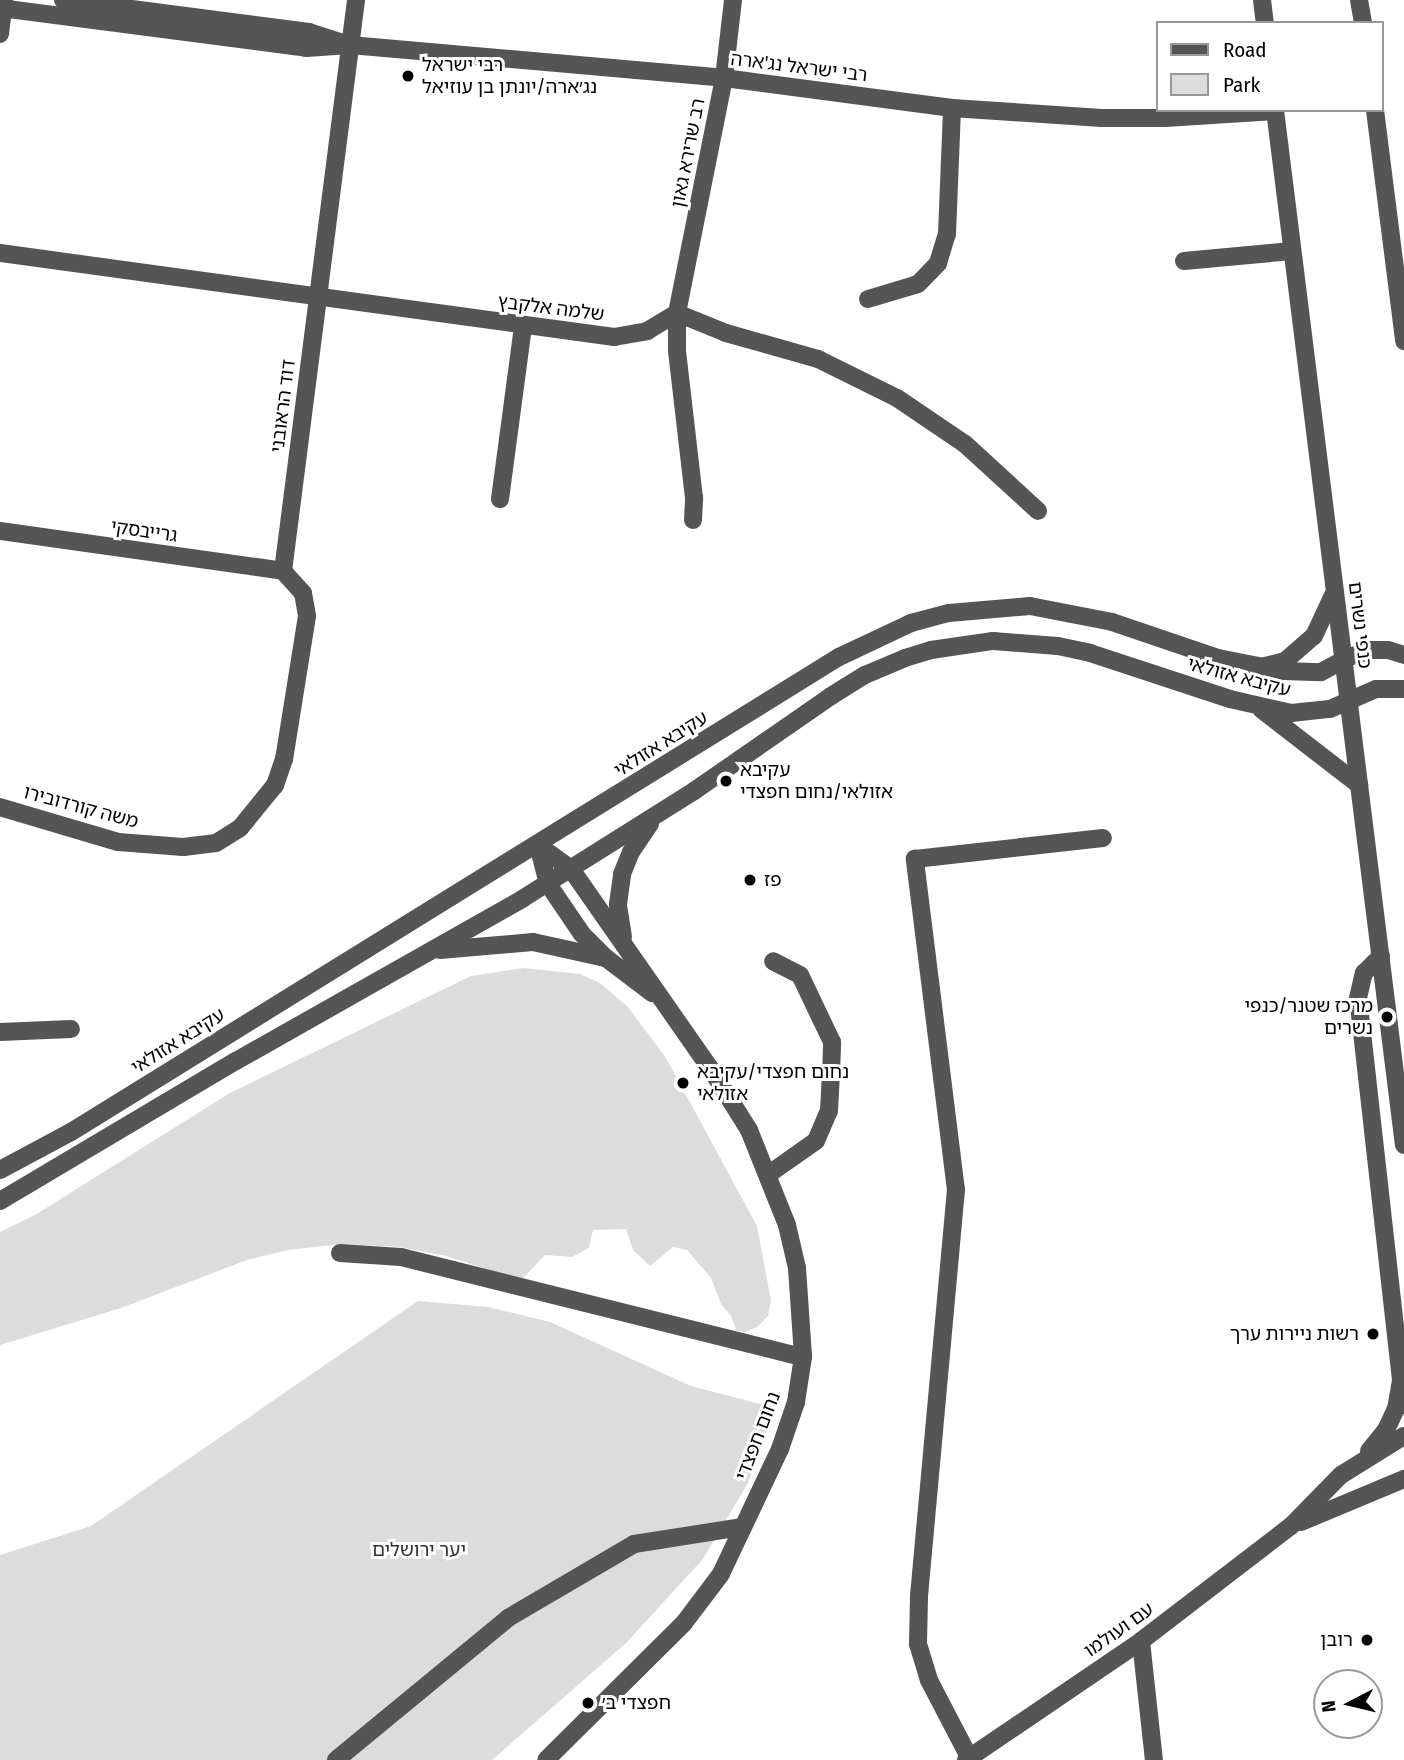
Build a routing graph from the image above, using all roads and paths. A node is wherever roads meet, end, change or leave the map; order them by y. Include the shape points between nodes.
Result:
1 (62, 0) edge
2 (356, 0) edge
3 (733, 0) edge
4 (1262, 0) edge
5 (1360, 0) edge
6 (2, 6) edge
7 (1265, 21) edge
8 (1363, 21) edge
9 (0, 34) edge
10 (350, 45) junction
11 (724, 78) junction
12 (952, 108) junction
13 (1248, 112) edge
14 (1275, 112) edge
15 (1375, 112) edge
16 (1396, 222) edge
17 (1292, 251) junction
18 (0, 253) edge
19 (1184, 261) dead end
20 (1399, 270) edge
21 (319, 298) junction
22 (868, 299) dead end
23 (677, 313) junction
24 (523, 327) junction
25 (1404, 341) edge
26 (500, 499) dead end
27 (1038, 511) dead end
28 (693, 520) dead end
29 (0, 531) edge
30 (283, 571) junction
31 (1334, 591) junction
32 (1404, 655) edge
33 (1343, 661) junction
34 (1257, 667) junction
35 (1404, 689) edge
36 (1348, 701) junction
37 (1258, 707) junction
38 (1359, 785) junction
39 (0, 807) edge
40 (658, 814) junction
41 (1103, 838) dead end
42 (538, 845) junction
43 (571, 869) junction
44 (548, 884) junction
45 (628, 950) junction
46 (430, 951) junction
47 (1381, 956) junction
48 (606, 958) junction
49 (772, 961) dead end
50 (663, 1002) junction
51 (71, 1029) dead end
52 (0, 1032) edge
53 (1404, 1145) edge
54 (0, 1170) edge
55 (769, 1174) junction
56 (0, 1201) edge
57 (340, 1253) dead end
58 (803, 1357) junction
59 (1404, 1436) edge
60 (1358, 1462) junction
61 (1404, 1479) edge
62 (1291, 1526) junction
63 (743, 1527) junction
64 (1141, 1641) junction
65 (967, 1759) edge
66 (335, 1760) edge
67 (546, 1760) edge
68 (1154, 1760) edge

1 - 10 street, רבי ישראל נג'ארה via 309,32
2 - 10 street, דוד הראובני
3 - 11 street, רב שרירא גאון
4 - 7 street
5 - 8 street
6 - 9 street
6 - 10 street, רבי ישראל נג'ארה via 306,48
10 - 11 street, רבי ישראל נג'ארה
10 - 21 street, דוד הראובני
11 - 12 street, רבי ישראל נג'ארה
11 - 23 street, רב שרירא גאון
12 - 13 street, רבי ישראל נג'ארה via 1101,118
12 - 22 street via 947,234 938,263 918,284
14 - 17 street, כנפי נשרים
15 - 16 street
16 - 20 street
17 - 19 street
17 - 31 street, כנפי נשרים
18 - 21 street, שלמה אלקבץ
20 - 25 street
21 - 24 street, שלמה אלקבץ
21 - 30 street, דוד הראובני
23 - 24 street, שלמה אלקבץ via 647,331 622,336
23 - 27 street via 726,333 818,359 897,398 964,444
23 - 28 street, רב שרירא גאון via 677,351 695,498
24 - 26 street
29 - 30 street, גרייבסקי
30 - 39 street, משה קורדובירו via 303,593 307,615 284,759 275,785 240,828 216,843 183,847 118,842
31 - 33 street, כנפי נשרים
31 - 34 street via 1322,623 1306,645 1285,661
32 - 33 street, עקיבא אזולאי via 1370,650
33 - 34 street, עקיבא אזולאי via 1314,673
33 - 36 street, כנפי נשרים
34 - 42 street, עקיבא אזולאי via 1070,611 1030,606 949,613 911,623 839,657
35 - 36 street, עקיבא אזולאי via 1376,689
36 - 37 street, עקיבא אזולאי via 1308,713
36 - 38 street, כנפי נשרים
37 - 38 street
37 - 40 street, עקיבא אזולאי via 1058,646 993,641 952,646 865,675
38 - 47 street, כנפי נשרים
40 - 43 street, עקיבא אזולאי
40 - 45 street via 631,852 620,882 618,916
41 - 65 street via 915,859 956,1190 918,1644 929,1680
42 - 43 street, נחום חפצדי
42 - 44 street, נחום חפצדי
42 - 54 street, עקיבא אזולאי via 71,1132
43 - 44 street, עקיבא אזולאי
43 - 45 street, נחום חפצדי
44 - 46 street, עקיבא אזולאי
44 - 48 street, נחום חפצדי via 582,934
45 - 50 street, נחום חפצדי
46 - 48 street via 533,942
46 - 56 street, עקיבא אזולאי
47 - 53 street, כנפי נשרים
47 - 60 street via 1364,973 1358,998 1401,1380 1396,1409 1386,1430
48 - 50 street, נחום חפצדי
49 - 55 street via 800,975 832,1042 829,1111 816,1141
50 - 55 street, נחום חפצדי via 749,1130
51 - 52 street
55 - 58 street, נחום חפצדי via 797,1268
57 - 58 street via 401,1256
58 - 63 street, נחום חפצדי via 796,1402 780,1448
59 - 60 street, עם ועולמו
60 - 62 street, עם ועולמו
61 - 62 street, עם ועולמו
62 - 64 street, עם ועולמו
63 - 66 street via 634,1544 508,1618
63 - 67 street, נחום חפצדי via 721,1574 684,1623
64 - 65 street, עם ועולמו
64 - 68 street

